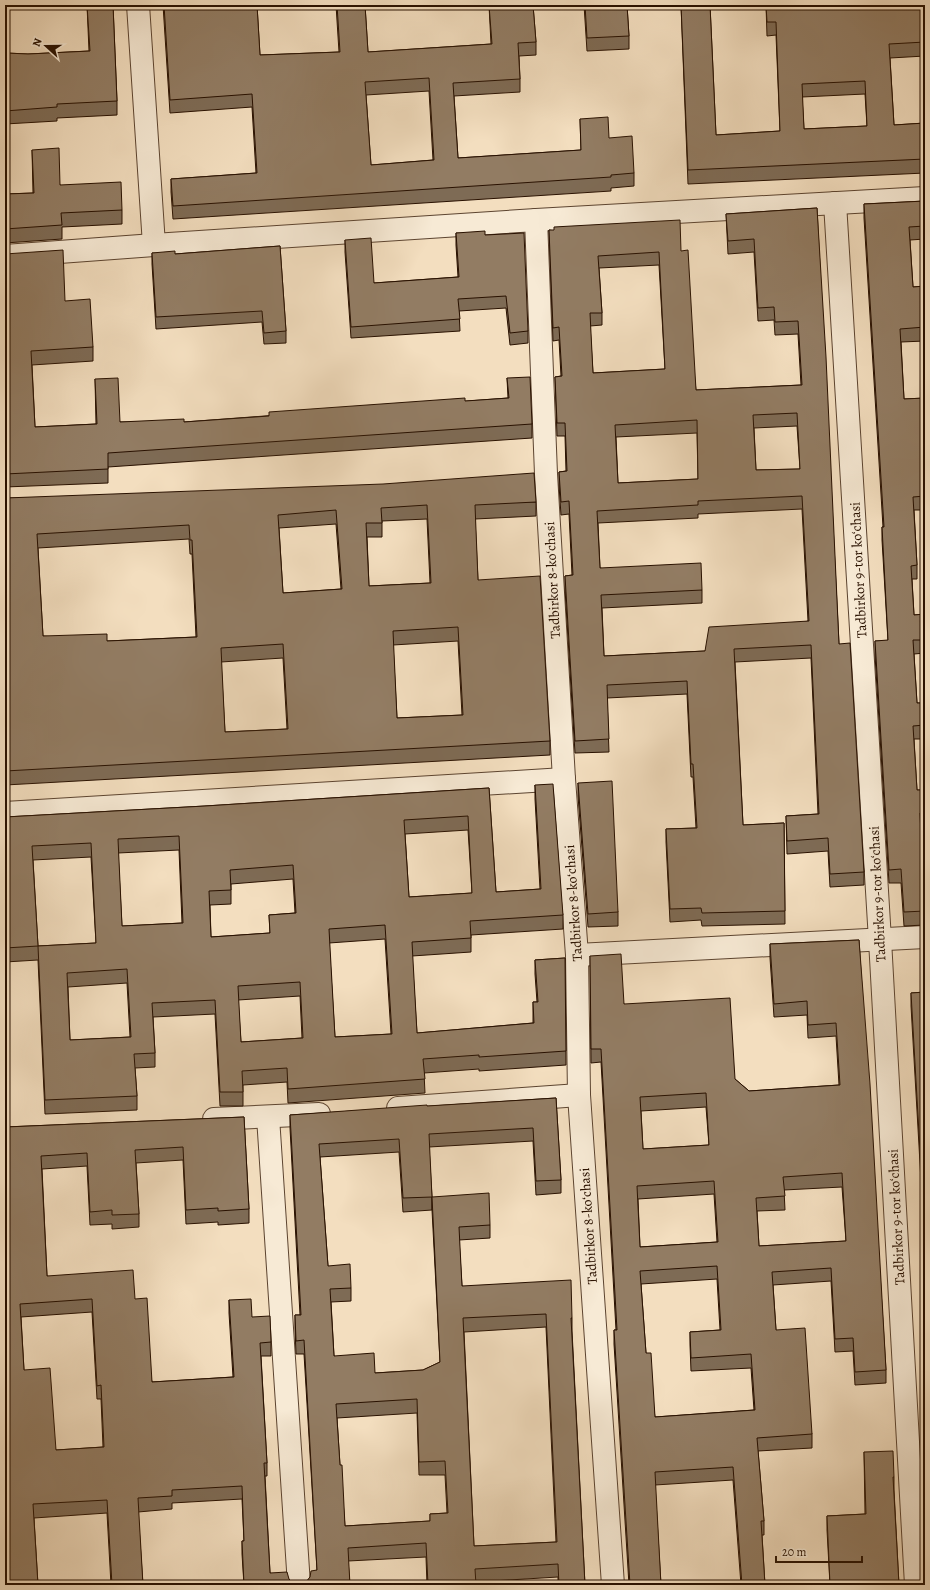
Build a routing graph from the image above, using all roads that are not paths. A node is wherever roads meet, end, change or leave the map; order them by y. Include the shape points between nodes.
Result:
1 (138, 5) edge
2 (925, 198) edge
3 (835, 203) junction
4 (536, 220) junction
5 (154, 244) junction
6 (5, 256) edge
7 (546, 474) junction
8 (523, 476) edge
9 (564, 779) junction
10 (5, 813) edge
11 (925, 937) edge
12 (880, 940) junction
13 (577, 955) junction
14 (579, 1095) junction
15 (380, 1109) edge
16 (340, 1112) edge
17 (268, 1117) junction
18 (196, 1120) edge
19 (299, 1585) edge
20 (613, 1585) edge
21 (916, 1585) edge

1 - 5 street
2 - 3 street
3 - 4 street
3 - 12 street, Tadbirkor 9-tor koʻchasi
4 - 5 street
4 - 7 street, Tadbirkor 8-koʻchasi
5 - 6 street
7 - 8 street
7 - 9 street, Tadbirkor 8-koʻchasi
9 - 10 street
9 - 13 street, Tadbirkor 8-koʻchasi
11 - 12 street
12 - 13 street
12 - 21 street, Tadbirkor 9-tor koʻchasi
13 - 14 street, Tadbirkor 8-koʻchasi
14 - 15 street
14 - 20 street, Tadbirkor 8-koʻchasi
16 - 17 street
17 - 18 street
17 - 19 street

